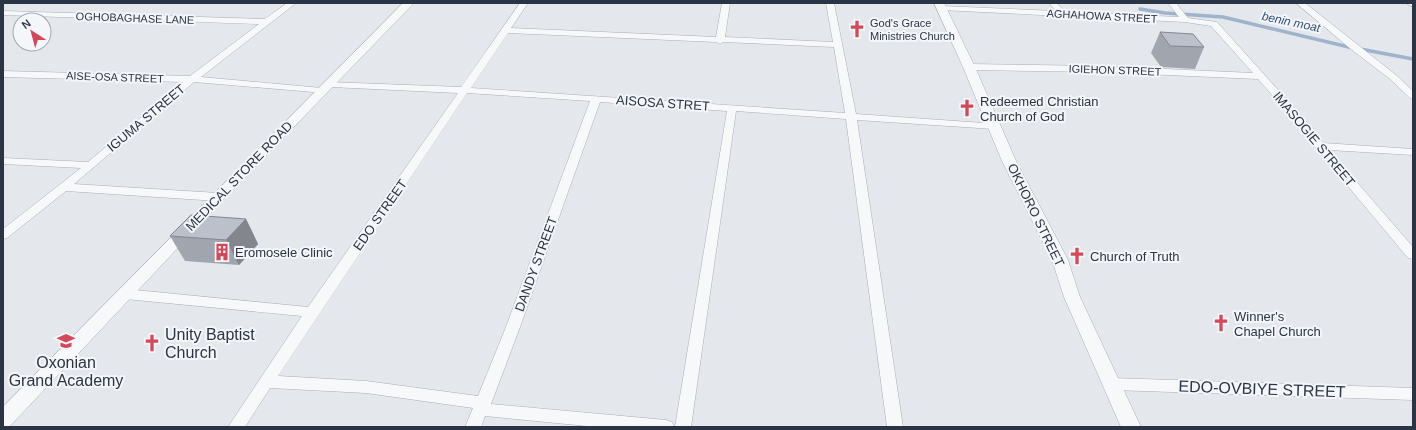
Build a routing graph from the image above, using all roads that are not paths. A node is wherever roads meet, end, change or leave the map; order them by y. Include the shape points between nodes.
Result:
1 (292, 3) edge
2 (409, 3) edge
3 (524, 3) edge
4 (726, 3) edge
5 (830, 3) edge
6 (1053, 3) edge
7 (1172, 3) edge
8 (1300, 3) edge
9 (1410, 3) edge
10 (940, 5) edge
11 (1413, 5) edge
12 (3, 13) edge
13 (1063, 14) junction
14 (1186, 20) junction
15 (267, 22) junction
16 (1214, 24) joint
17 (505, 30) junction
18 (720, 41) junction
19 (838, 45) junction
20 (969, 67) junction
21 (3, 74) edge
22 (1260, 76) junction
23 (192, 79) junction
24 (326, 87) junction
25 (465, 90) junction
26 (1413, 96) edge
27 (596, 99) junction
28 (732, 108) junction
29 (852, 116) junction
30 (994, 126) junction
31 (1320, 146) junction
32 (1413, 152) edge
33 (3, 161) edge
34 (91, 165) junction
35 (64, 187) junction
36 (218, 197) junction
37 (3, 236) edge
38 (1413, 255) edge
39 (125, 294) junction
40 (312, 312) junction
41 (267, 382) junction
42 (1112, 384) junction
43 (1413, 394) edge
44 (482, 406) junction
45 (3, 420) edge
46 (236, 427) edge
47 (473, 427) edge
48 (666, 427) edge
49 (683, 427) edge
50 (895, 427) edge
51 (1131, 427) edge

1 - 15 street, IGUMA STREET
2 - 24 street, MEDICAL STORE ROAD
3 - 17 street, EDO STREET
4 - 18 street
5 - 19 street
6 - 13 street
7 - 14 street
8 - 26 street
9 - 11 street
10 - 13 street, AGHAHOWA STREET
10 - 20 street, OKHORO STREET
12 - 15 street, OGHOBAGHASE LANE
13 - 14 street, AGHAHOWA STREET
14 - 16 street, AGHAHOWA STREET
15 - 23 street, IGUMA STREET
16 - 22 street, IMASOGIE STREET
17 - 18 street
17 - 25 street, EDO STREET
18 - 19 street
19 - 29 street
20 - 22 street, IGIEHON STREET via 1099,69
20 - 30 street, OKHORO STREET
21 - 23 street, AISE-OSA STREET
22 - 31 street, IMASOGIE STREET
23 - 24 street, AISE-OSA STREET
23 - 34 street, IGUMA STREET
24 - 25 street, AISOSA STRET
24 - 36 street, MEDICAL STORE ROAD
25 - 27 street, AISOSA STRET
25 - 40 street, EDO STREET
27 - 28 street, AISOSA STRET
27 - 44 street, DANDY STREET
28 - 29 street, AISOSA STRET
28 - 49 street
29 - 30 street, AISOSA STRET
29 - 50 street
30 - 42 street, OKHORO STREET via 1009,161 1060,260 1072,297
31 - 32 street
31 - 38 street, IMASOGIE STREET
33 - 34 street
34 - 35 street, IGUMA STREET
35 - 36 street
35 - 37 street, IGUMA STREET
36 - 39 street, MEDICAL STORE ROAD
39 - 40 street
39 - 45 street, MEDICAL STORE ROAD
40 - 41 street, EDO STREET
41 - 44 street via 366,387
41 - 46 street, EDO STREET
42 - 43 street, EDO-OVBIYE STREET
42 - 51 street, OKHORO STREET
44 - 47 street, DANDY STREET
44 - 48 street

